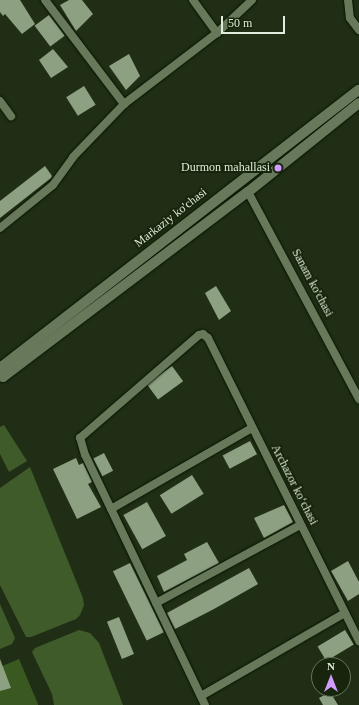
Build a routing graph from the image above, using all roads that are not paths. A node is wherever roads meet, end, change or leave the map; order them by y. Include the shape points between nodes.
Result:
1 (45, 0) edge
2 (193, 0) edge
3 (252, 0) edge
4 (348, 0) edge
5 (359, 30) edge
6 (217, 33) junction
7 (359, 90) edge
8 (0, 101) edge
9 (359, 103) edge
10 (124, 104) junction
11 (11, 116) dead end
12 (240, 180) junction
13 (248, 192) junction
14 (0, 228) edge
15 (162, 242) junction
16 (168, 252) junction
17 (1, 374) edge
18 (359, 399) edge
19 (252, 428) junction
20 (111, 509) junction
21 (300, 525) junction
22 (156, 603) junction
23 (345, 613) junction
24 (359, 642) edge
25 (201, 696) junction
26 (205, 705) edge

1 - 10 street
2 - 6 street
3 - 6 street
4 - 5 street via 350,18
6 - 10 street
7 - 12 street, Markaziy ko'chasi
8 - 11 street
9 - 13 street, Markaziy ko'chasi
10 - 14 street via 73,157 53,185
12 - 13 street, Sanam ko'chasi
12 - 15 street, Markaziy ko'chasi
13 - 16 street, Markaziy ko'chasi
13 - 18 street, Sanam ko'chasi
15 - 16 street
15 - 17 street, Markaziy ko'chasi
16 - 17 street, Markaziy ko'chasi
19 - 20 street
19 - 20 street, Archazor ko‘chasi via 208,338 203,334 192,340 80,438
19 - 21 street, Archazor ko‘chasi
20 - 22 street
21 - 22 street
21 - 23 street, Archazor ko‘chasi
22 - 25 street
23 - 24 street, Archazor ko‘chasi
23 - 25 street
25 - 26 street

